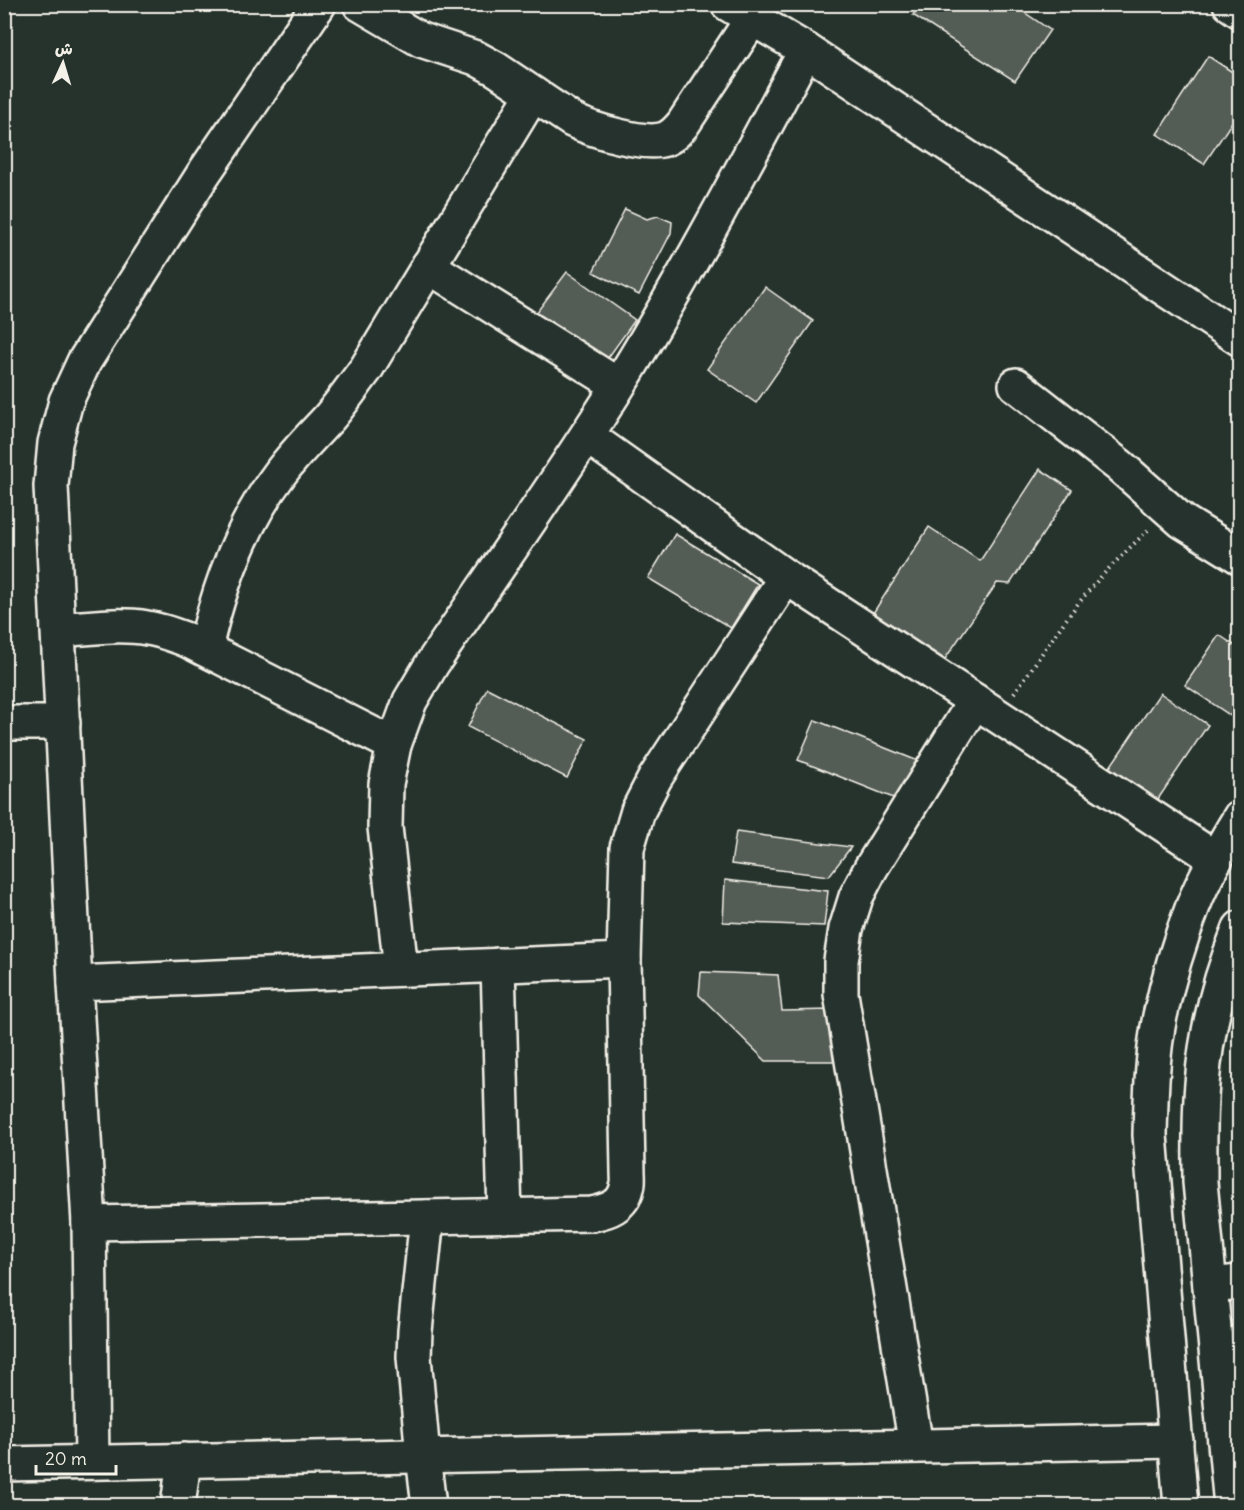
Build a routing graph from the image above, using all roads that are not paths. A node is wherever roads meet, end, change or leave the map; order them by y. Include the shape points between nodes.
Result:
1 (319, 4) edge
2 (360, 4) edge
3 (1230, 4) edge
4 (1239, 11) edge
5 (740, 12) edge
6 (806, 50) junction
7 (533, 94) junction
8 (428, 266) junction
9 (1239, 339) edge
10 (618, 385) junction
11 (1016, 385) dead end
12 (587, 436) junction
13 (1239, 557) edge
14 (786, 578) junction
15 (58, 630) junction
16 (205, 649) junction
17 (987, 708) junction
18 (4, 723) edge
19 (63, 723) junction
20 (394, 745) junction
21 (1239, 817) edge
22 (1216, 859) junction
23 (1239, 927) edge
24 (624, 960) junction
25 (498, 965) junction
26 (401, 969) junction
27 (75, 982) junction
28 (505, 1216) junction
29 (427, 1217) junction
30 (89, 1223) junction
31 (1225, 1283) edge
32 (1176, 1442) junction
33 (916, 1446) junction
34 (423, 1456) junction
35 (184, 1460) junction
36 (92, 1462) junction
37 (4, 1464) edge
38 (178, 1506) edge
39 (429, 1506) edge
40 (1181, 1506) edge
41 (1231, 1506) edge

1 - 15 street via 204,172 84,362 66,401 55,443 51,486
2 - 7 street via 422,40 476,58
3 - 4 street
5 - 6 street
5 - 7 street via 684,124 665,139 641,140 584,126
6 - 9 street
6 - 10 street via 707,234
7 - 8 street
8 - 10 street
8 - 16 street via 366,369 286,465 259,505 225,574
10 - 12 street
11 - 13 street via 1120,466 1169,510
12 - 14 street
12 - 20 street via 432,664 410,701
14 - 17 street
14 - 24 street via 655,778 638,811 627,848
15 - 16 street via 148,628 168,632
15 - 19 street
16 - 20 street
17 - 22 street
17 - 33 street via 871,868 856,897 841,961 841,994
18 - 19 street
19 - 27 street
20 - 26 street via 386,784 386,827
21 - 22 street
22 - 32 street via 1194,904 1174,960 1160,1017 1152,1076 1150,1147
23 - 31 street via 1209,1035 1199,1132 1200,1182
24 - 25 street
24 - 28 street via 627,1188 620,1202 608,1211
25 - 26 street
25 - 28 street
26 - 27 street
27 - 30 street
28 - 29 street
29 - 30 street
29 - 34 street via 414,1357
30 - 36 street
31 - 41 street
32 - 33 street
32 - 40 street
33 - 34 street
34 - 35 street
34 - 39 street
35 - 36 street
35 - 38 street
36 - 37 street

